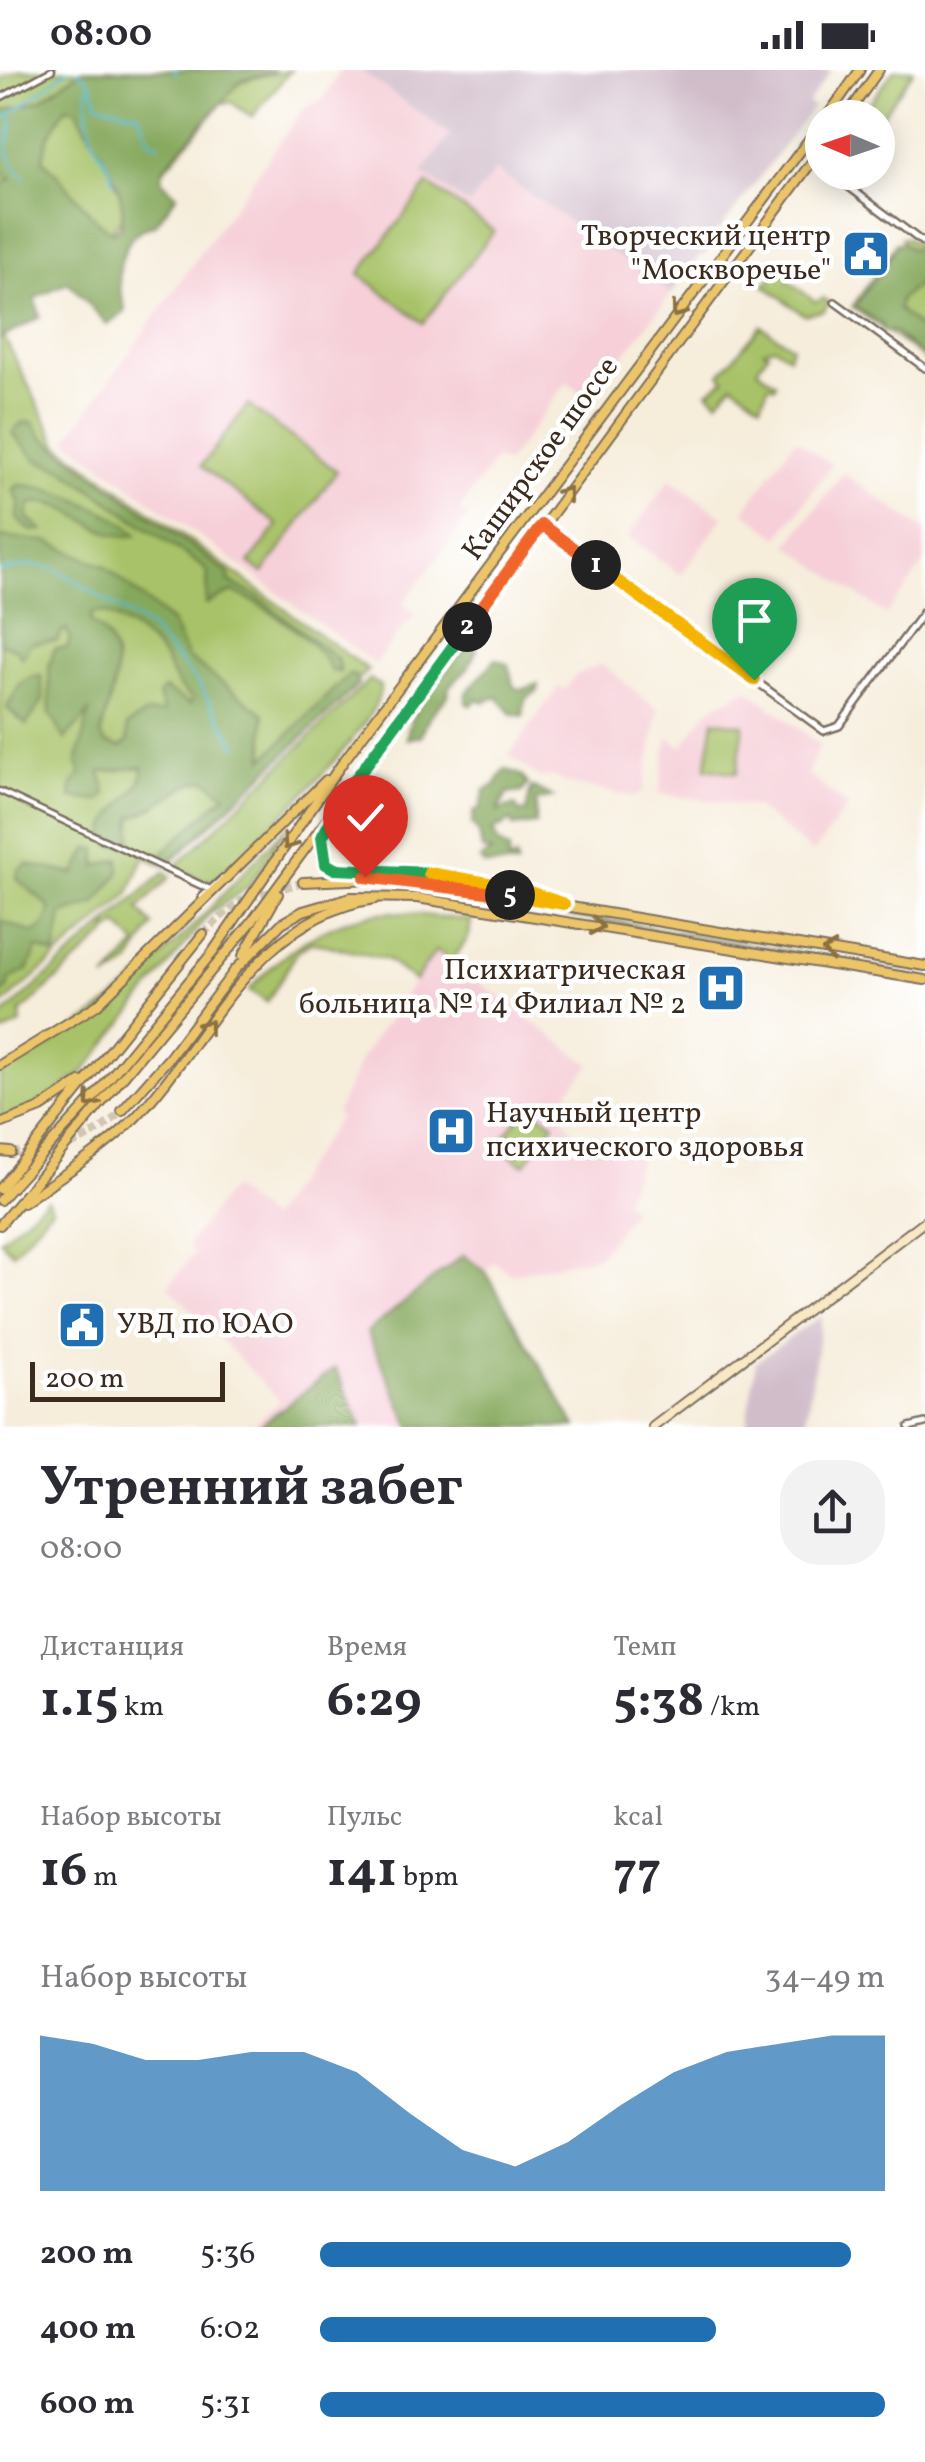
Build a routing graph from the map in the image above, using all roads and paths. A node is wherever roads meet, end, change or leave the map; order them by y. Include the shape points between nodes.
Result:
1 (52, 70) edge
2 (860, 70) edge
3 (879, 70) edge
4 (0, 98) edge
5 (838, 100) edge
6 (857, 100) edge
7 (805, 145) edge
8 (805, 171) edge
9 (854, 190) edge
10 (925, 244) edge
11 (835, 302) dead end
12 (925, 368) edge
13 (542, 525) junction
14 (925, 610) edge
15 (343, 762) junction
16 (0, 791) edge
17 (332, 811) junction
18 (164, 868) joint
19 (292, 868) junction
20 (238, 870) junction
21 (303, 882) tunnel mouth
22 (209, 888) junction
23 (396, 896) junction
24 (564, 904) junction
25 (192, 916) junction
26 (203, 934) tunnel mouth
27 (925, 966) edge
28 (235, 970) junction
29 (925, 980) edge
30 (0, 1065) edge
31 (92, 1073) junction
32 (122, 1111) tunnel mouth
33 (0, 1124) edge
34 (0, 1151) edge
35 (11, 1152) tunnel mouth
36 (0, 1189) edge
37 (0, 1200) edge
38 (11, 1212) junction
39 (925, 1220) edge
40 (0, 1224) edge
41 (925, 1423) edge
42 (653, 1427) edge
43 (909, 1427) edge

1 - 4 street
2 - 5 main road, Каширское шоссе
3 - 6 main road
7 -> 15 main road, Каширское шоссе
13 -> 8 main road, Каширское шоссе
9 - 10 street
11 - 12 street
13 - 14 street via 824,731 839,726
13 - 17 main road, Каширское шоссе
15 - 20 main road
15 -> 37 main road, Каширское шоссе via 212,954
16 - 18 street
17 - 19 main road, Каширское шоссе
17 - 24 main road via 320,844 330,867 418,872 518,888
18 - 22 street
19 - 28 main road
19 - 38 main road, Каширское шоссе
20 - 22 street
20 - 25 main road
21 - 24 main road via 397,878
22 - 25 street
23 - 28 main road via 351,896 303,910
23 -> 29 main road
38 -> 23 main road via 133,1120 252,968 286,936 332,910
27 -> 24 main road
25 - 30 main road via 97,1005
26 - 31 main road
28 - 32 main road
31 - 33 main road via 41,1108
31 - 36 main road
34 - 35 main road
38 - 40 main road, Каширское шоссе
39 - 42 main road
41 - 43 street

